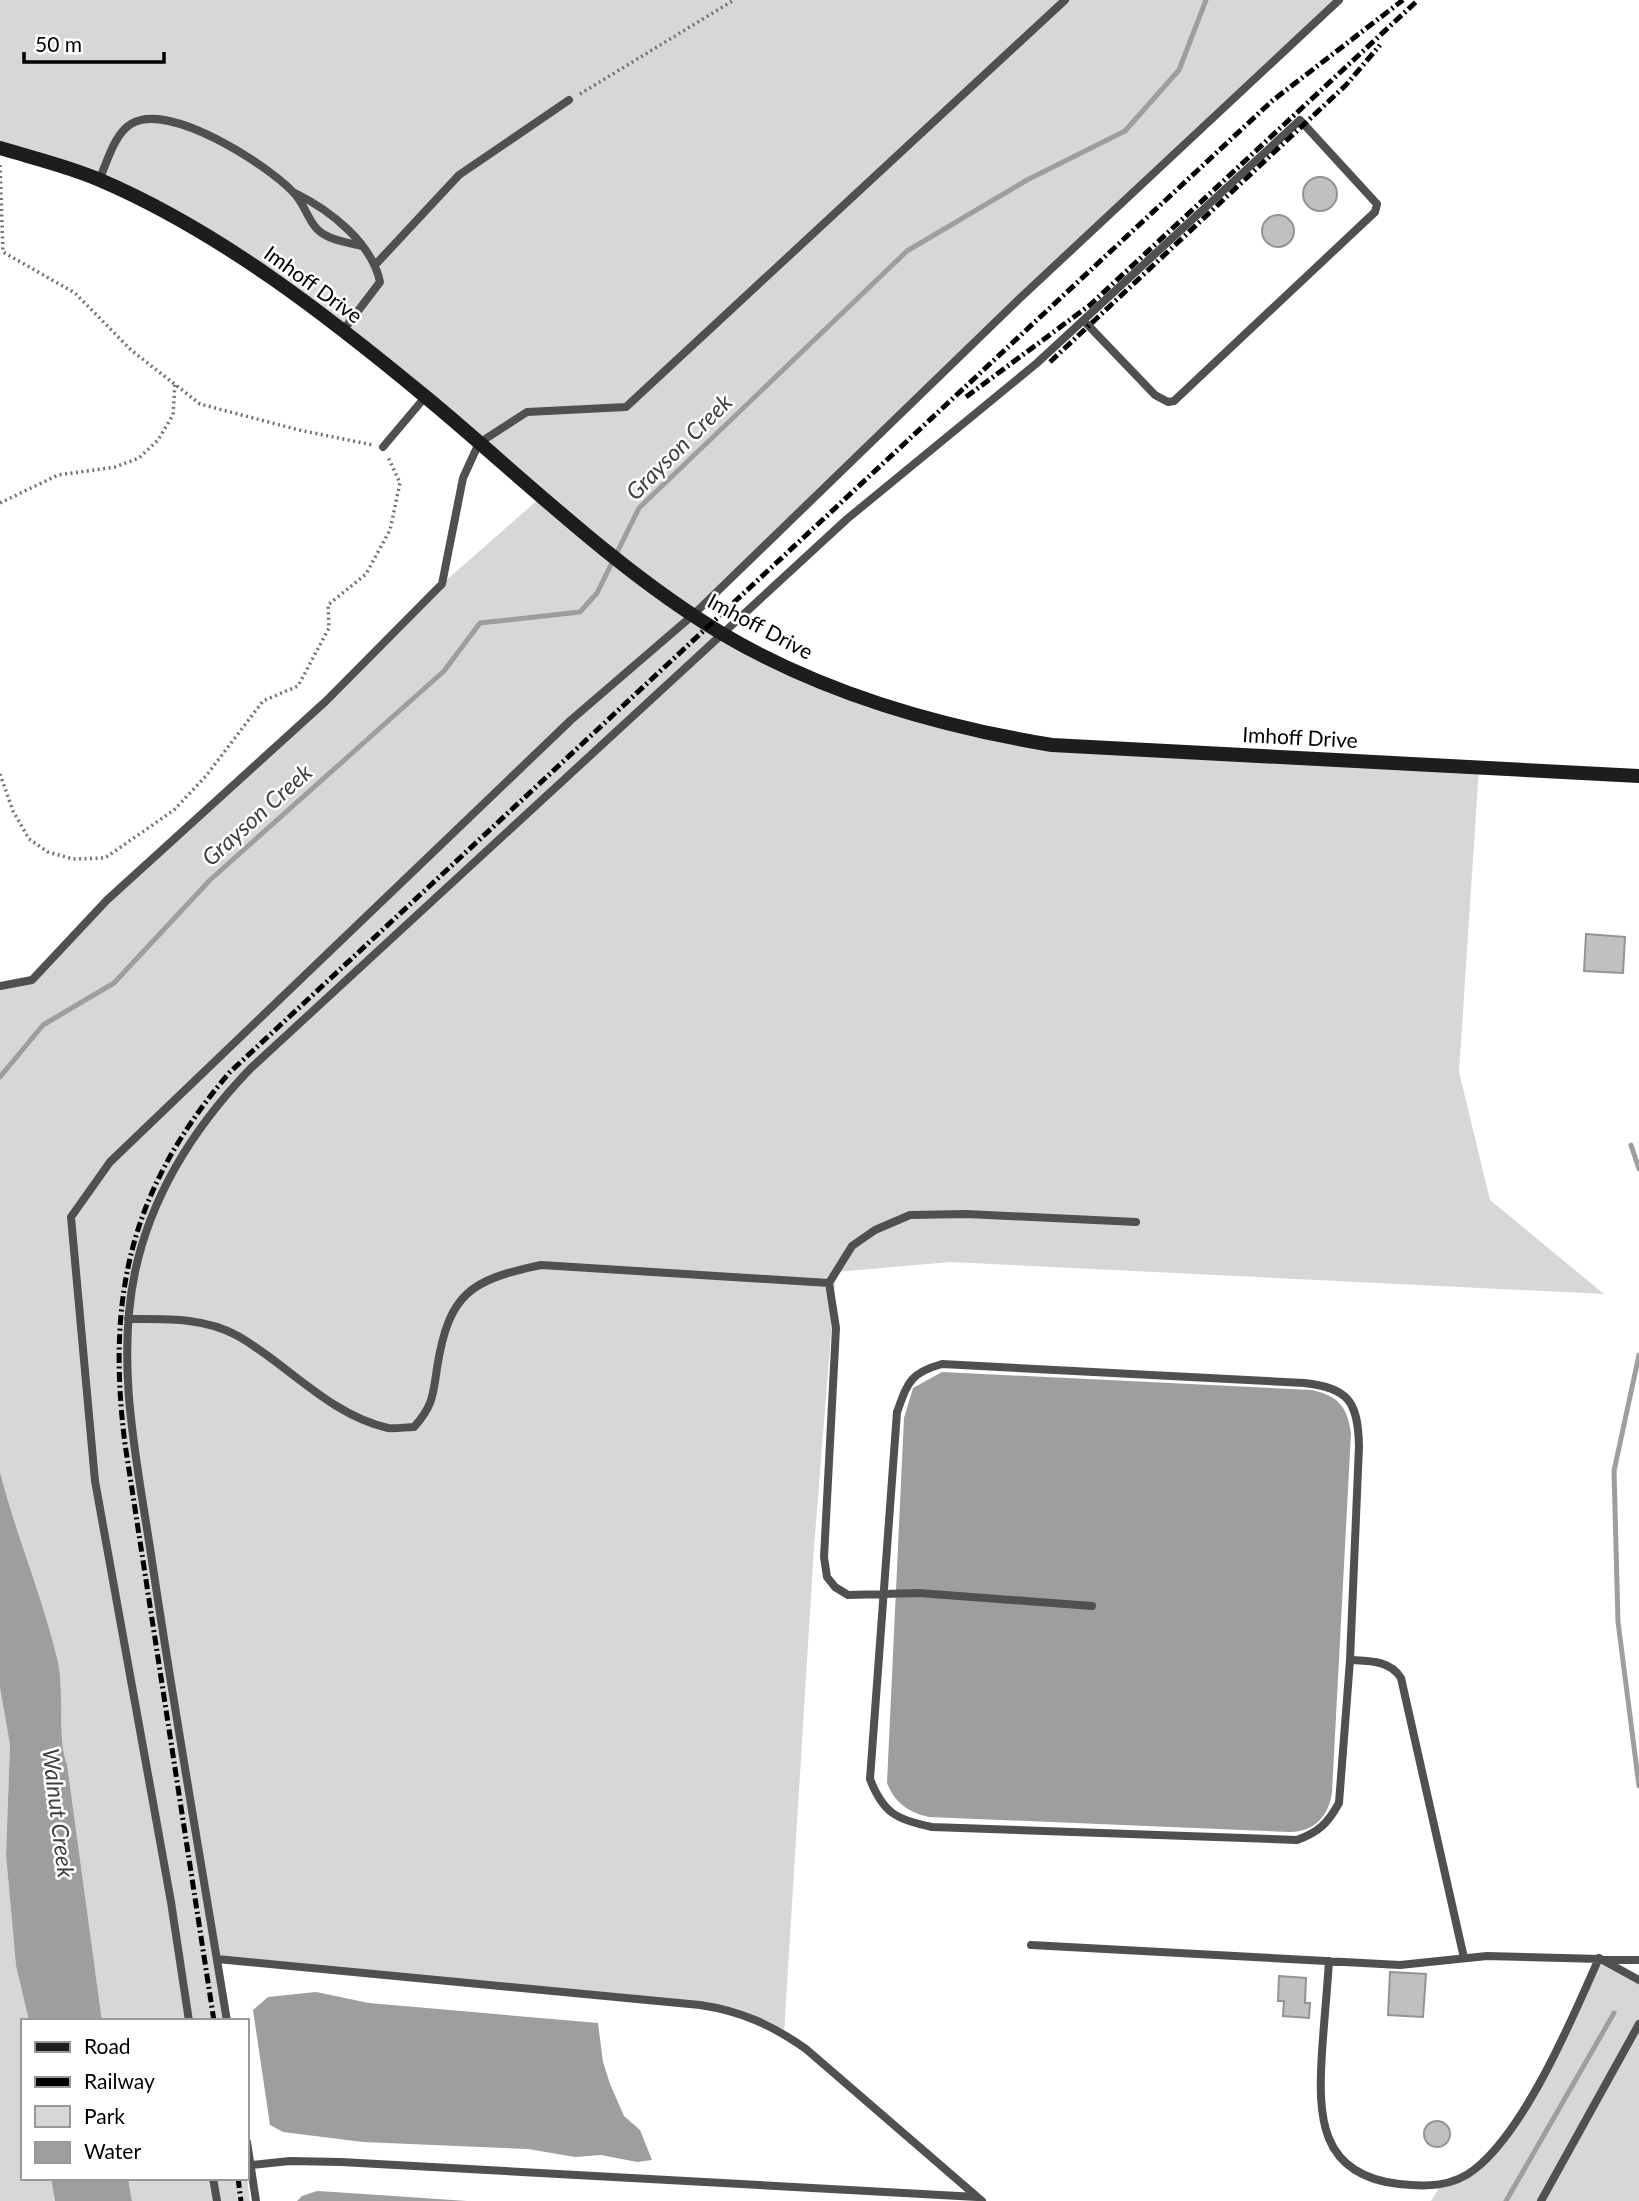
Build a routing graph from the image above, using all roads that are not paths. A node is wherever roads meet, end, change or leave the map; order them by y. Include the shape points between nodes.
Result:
1 (1065, 0) edge
2 (1339, 0) edge
3 (569, 100) road end
4 (0, 148) edge
5 (99, 180) junction
6 (295, 193) junction
7 (361, 246) junction
8 (376, 264) junction
9 (1084, 321) junction
10 (342, 332) junction
11 (426, 396) junction
12 (479, 443) junction
13 (383, 447) road end
14 (687, 612) junction
15 (723, 634) junction
16 (1639, 776) edge
17 (0, 986) edge
18 (1136, 1222) dead end
19 (830, 1283) junction
20 (128, 1319) junction
21 (885, 1593) junction
22 (1092, 1606) dead end
23 (1350, 1660) junction
24 (1031, 1945) dead end
25 (1464, 1958) junction
26 (1599, 1958) junction
27 (217, 1959) junction
28 (1639, 1960) edge
29 (1329, 1961) junction
30 (1639, 1980) edge
31 (189, 2019) edge
32 (227, 2019) edge
33 (1639, 2024) edge
34 (248, 2150) edge
35 (250, 2165) junction
36 (213, 2180) edge
37 (855, 2190) junction
38 (980, 2199) edge
39 (217, 2201) edge
40 (256, 2201) edge
41 (854, 2201) edge
42 (1541, 2201) edge

1 - 12 lane via 626,407 527,412
2 - 14 lane
3 - 8 lane via 459,175
4 - 5 street, Imhoff Drive
5 - 6 lane via 116,141 130,124 147,118 212,137
5 - 10 street, Imhoff Drive via 196,230 288,290
6 - 7 lane via 322,206
6 - 7 lane via 324,235
7 - 8 lane
8 - 10 lane via 380,282
9 - 9 lane via 1300,120 1377,204 1375,212 1174,401 1155,395
9 - 15 lane via 901,471
10 - 11 street, Imhoff Drive
11 - 12 street, Imhoff Drive
11 - 13 lane
12 - 14 street, Imhoff Drive
12 - 17 lane via 463,478 442,584 326,701 107,900 32,980
14 - 15 street, Imhoff Drive
14 - 31 lane via 110,1162 71,1217 95,1481
15 - 16 street, Imhoff Drive via 796,671 914,716 1052,745
15 - 20 lane via 217,1103 166,1183 135,1271
18 - 19 lane via 910,1215 852,1246
19 - 20 lane via 541,1265 501,1274 467,1290 448,1322 430,1408 414,1427 389,1428 347,1410 237,1335 202,1323
19 - 21 lane via 836,1328 824,1557 827,1577 848,1595
20 - 27 lane via 127,1379 135,1445
21 - 22 lane
21 - 23 lane via 870,1779 879,1802 895,1816 932,1826 1297,1840 1316,1833 1339,1803
21 - 23 lane via 897,1412 908,1383 920,1370 942,1364 1326,1385 1351,1402 1359,1422
23 - 25 lane via 1381,1663 1401,1678
24 - 29 lane
25 - 26 lane
25 - 29 lane via 1411,1964
26 - 28 lane
26 - 29 lane via 1549,2066 1495,2149 1476,2168 1441,2185 1390,2183 1355,2169 1341,2158 1324,2130 1319,2097
26 - 30 lane
27 - 32 lane
27 - 38 lane via 700,2005 746,2015 806,2049
33 - 42 lane
34 - 35 lane
35 - 37 lane via 341,2162
35 - 40 lane
36 - 39 lane
37 - 38 lane
37 - 41 lane

